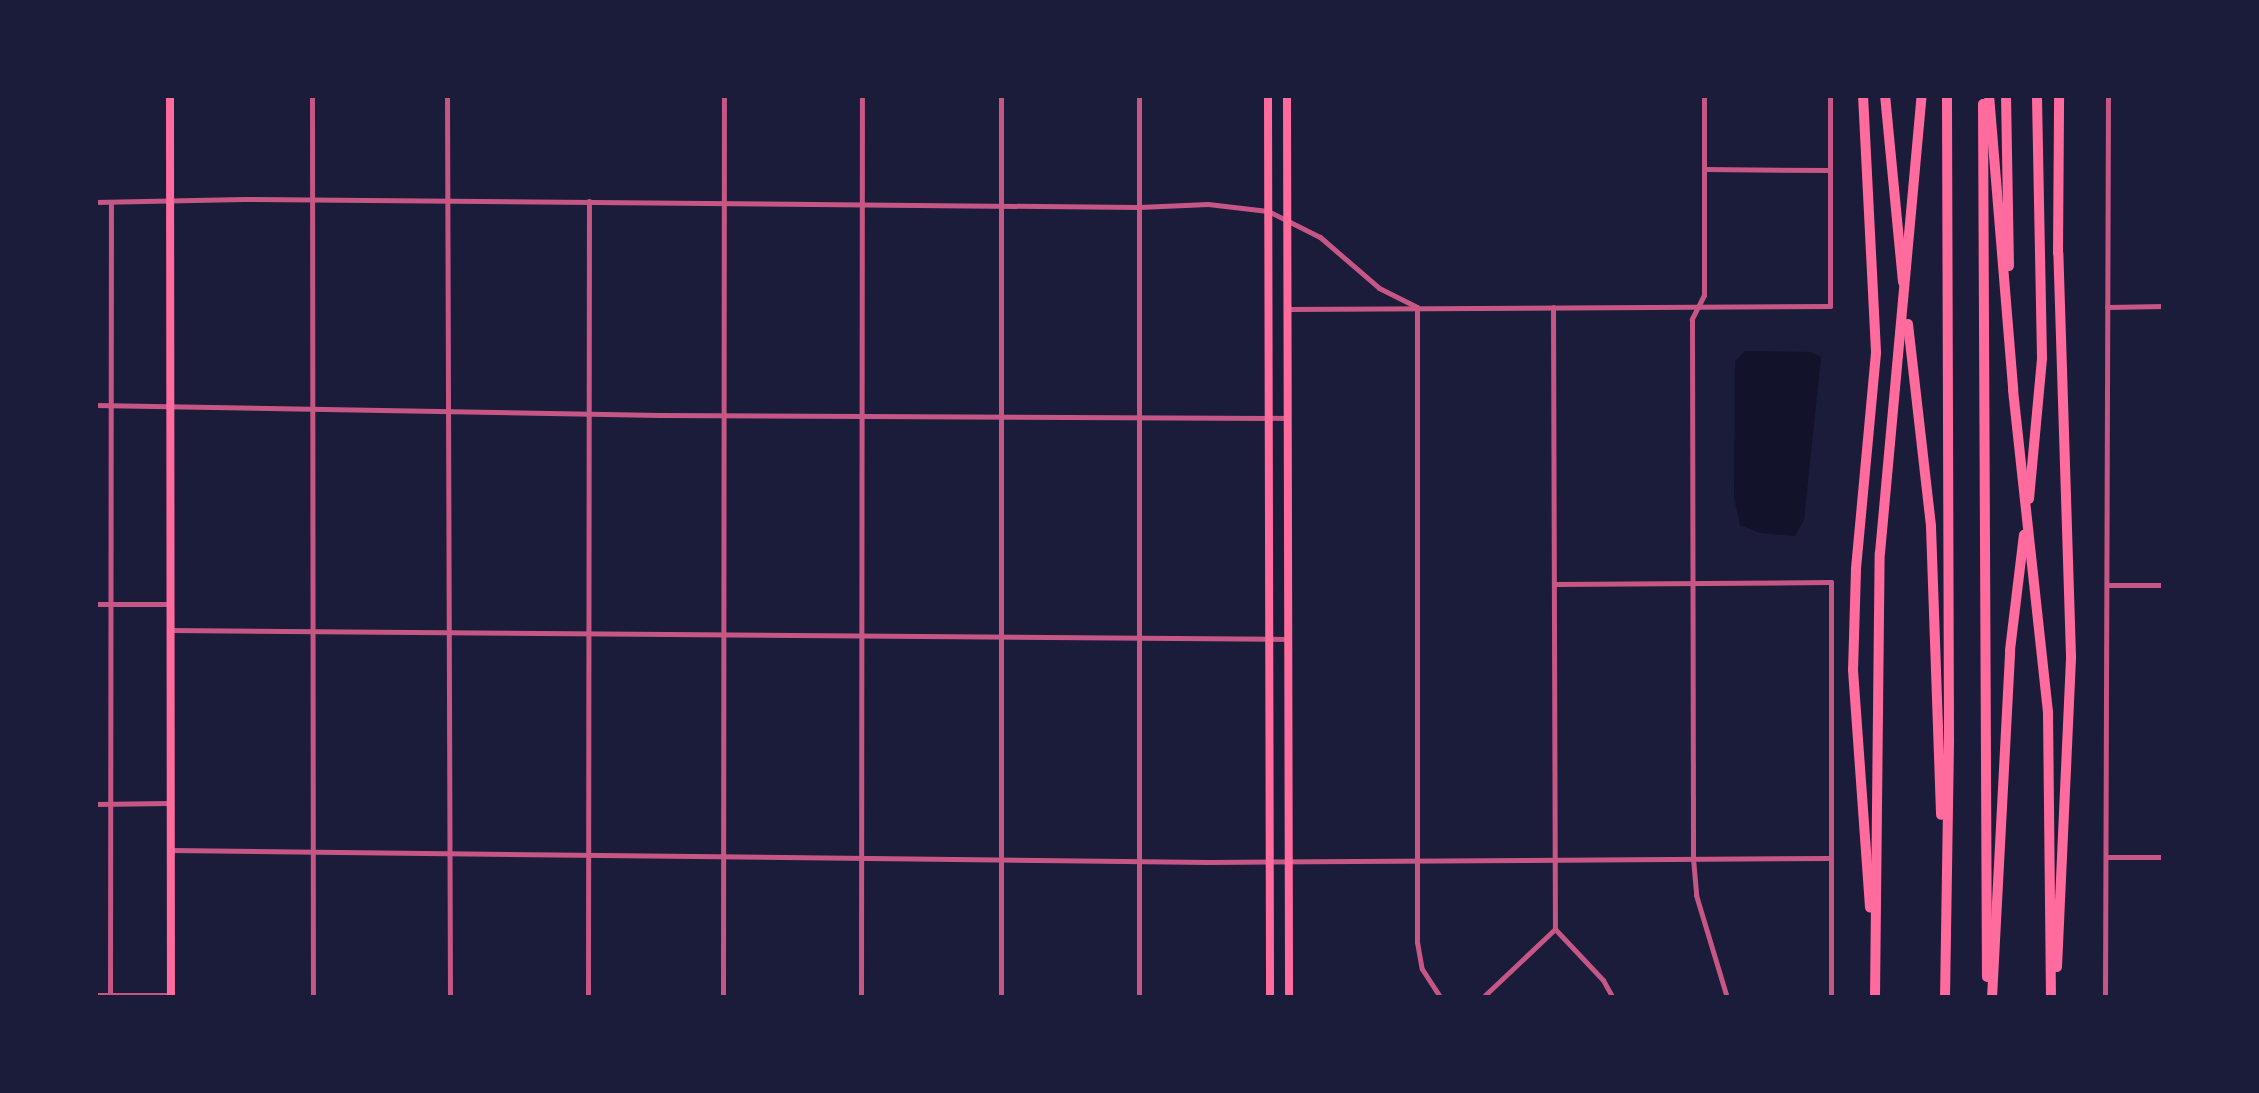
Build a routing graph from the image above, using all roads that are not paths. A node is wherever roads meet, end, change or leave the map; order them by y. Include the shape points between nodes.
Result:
1 (170, 95) edge
2 (312, 95) edge
3 (447, 95) edge
4 (724, 95) edge
5 (862, 95) edge
6 (1001, 95) edge
7 (1138, 95) edge
8 (1268, 95) edge
9 (1287, 95) edge
10 (1704, 95) edge
11 (1830, 95) edge
12 (1864, 95) edge
13 (1886, 95) edge
14 (1922, 95) edge
15 (1947, 95) edge
16 (1986, 95) edge
17 (2006, 95) edge
18 (2037, 95) edge
19 (2059, 95) edge
20 (2108, 95) edge
21 (1704, 170) junction
22 (1830, 170) junction
23 (170, 200) junction
24 (312, 200) junction
25 (724, 200) junction
26 (447, 201) junction
27 (589, 201) junction
28 (95, 202) edge
29 (110, 202) junction
30 (862, 202) junction
31 (1001, 205) junction
32 (1139, 208) junction
33 (1268, 210) junction
34 (1286, 220) junction
35 (1698, 306) junction
36 (2107, 306) junction
37 (2164, 306) edge
38 (1417, 307) junction
39 (1553, 308) junction
40 (1287, 309) junction
41 (2012, 372) junction
42 (95, 405) edge
43 (112, 405) junction
44 (170, 406) junction
45 (311, 411) junction
46 (447, 412) junction
47 (589, 414) junction
48 (724, 414) junction
49 (862, 414) junction
50 (1001, 416) junction
51 (1269, 418) junction
52 (1287, 418) junction
53 (1139, 420) junction
54 (1692, 583) junction
55 (1555, 584) junction
56 (2109, 584) junction
57 (2164, 584) edge
58 (95, 604) edge
59 (112, 604) junction
60 (170, 604) junction
61 (170, 630) junction
62 (311, 631) junction
63 (449, 633) junction
64 (587, 634) junction
65 (724, 635) junction
66 (862, 635) junction
67 (1001, 637) junction
68 (1139, 639) junction
69 (1269, 639) junction
70 (1287, 639) junction
71 (95, 804) edge
72 (110, 804) junction
73 (169, 804) junction
74 (170, 850) junction
75 (313, 852) junction
76 (450, 854) junction
77 (588, 855) junction
78 (724, 857) junction
79 (2164, 857) edge
80 (1693, 858) junction
81 (1831, 858) junction
82 (2106, 858) junction
83 (1139, 859) junction
84 (861, 860) junction
85 (1001, 860) junction
86 (1270, 860) junction
87 (1288, 860) junction
88 (1416, 860) junction
89 (1555, 860) junction
90 (1945, 911) junction
91 (1555, 930) junction
92 (1875, 964) junction
93 (95, 995) edge
94 (110, 996) edge
95 (171, 997) edge
96 (312, 998) edge
97 (450, 998) edge
98 (588, 998) edge
99 (723, 998) edge
100 (861, 998) edge
101 (1001, 998) edge
102 (1139, 998) edge
103 (1270, 998) edge
104 (1289, 998) edge
105 (1441, 998) edge
106 (1482, 998) edge
107 (1613, 998) edge
108 (1727, 998) edge
109 (1831, 998) edge
110 (1875, 998) edge
111 (1945, 998) edge
112 (1989, 998) edge
113 (2053, 998) edge
114 (2105, 998) edge

1 - 23 main road
2 - 24 street
3 - 26 street
4 - 25 street
5 - 30 street
6 - 31 street
7 - 32 street
8 - 33 main road
9 - 34 main road
10 - 21 street
11 - 22 street
12 - 92 highway via 1876,353 1853,699
13 - 90 highway via 1931,527
14 - 92 highway via 1880,552
15 - 90 highway
16 - 41 highway
16 - 112 highway
17 - 41 highway
18 - 112 highway via 2040,397 2010,650
19 - 113 highway via 2071,656
20 - 36 street
21 - 22 street
21 - 35 street via 1704,295
22 - 35 street via 1830,306
23 - 24 street
23 - 29 street
23 - 44 main road
24 - 26 street
24 - 45 street
25 - 27 street
25 - 30 street
25 - 48 street
26 - 27 street
26 - 46 street
27 - 47 street
28 - 29 street
29 - 43 street
30 - 31 street
30 - 49 street
31 - 32 street
31 - 50 street
32 - 33 street via 1208,204
32 - 53 street
33 - 34 street
33 - 51 main road
34 - 38 street via 1329,243 1379,288
34 - 40 main road
35 - 39 street
35 - 54 street via 1692,319
36 - 37 street
36 - 56 street
38 - 39 street
38 - 40 street
38 - 88 street
39 - 55 street
40 - 52 main road
41 - 113 highway via 2049,732
42 - 43 street
43 - 44 street
43 - 59 street
44 - 45 street
44 - 60 main road
45 - 46 street
45 - 62 street
46 - 47 street
46 - 63 street
47 - 48 street
47 - 64 street
48 - 49 street
48 - 65 street
49 - 50 street
49 - 66 street
50 - 53 street
50 - 67 street
51 - 52 street
51 - 53 street
51 - 69 main road
52 - 70 main road
53 - 68 street
54 - 55 street
54 - 80 street
54 - 81 street via 1830,582
55 - 89 street
56 - 57 street
56 - 82 street
58 - 59 street
59 - 60 street
59 - 72 street
60 - 61 main road
61 - 62 street
61 - 73 main road
62 - 63 street
62 - 75 street
63 - 64 street
63 - 76 street
64 - 65 street
64 - 77 street
65 - 66 street
65 - 78 street
66 - 67 street
66 - 84 street
67 - 68 street
67 - 85 street
68 - 69 street
68 - 83 street
69 - 70 street
69 - 86 main road
70 - 87 main road
71 - 72 street
72 - 73 street
72 - 94 street
73 - 74 main road
74 - 75 street
74 - 95 main road
75 - 76 street
75 - 96 street
76 - 77 street
76 - 97 street
77 - 78 street
77 - 98 street
78 - 84 street
78 - 99 street
79 - 82 street
80 - 81 street
80 - 89 street
80 - 108 street via 1696,895
81 - 109 street
82 - 114 street
83 - 85 street
83 - 86 street
83 - 102 street
84 - 85 street
84 - 100 street
85 - 101 street
86 - 87 street
86 - 103 main road
87 - 88 street
87 - 104 main road
88 - 89 street
88 - 105 street via 1418,957
89 - 91 street
90 - 111 highway
91 - 106 street
91 - 107 street
92 - 110 highway
93 - 94 street
94 - 95 street

